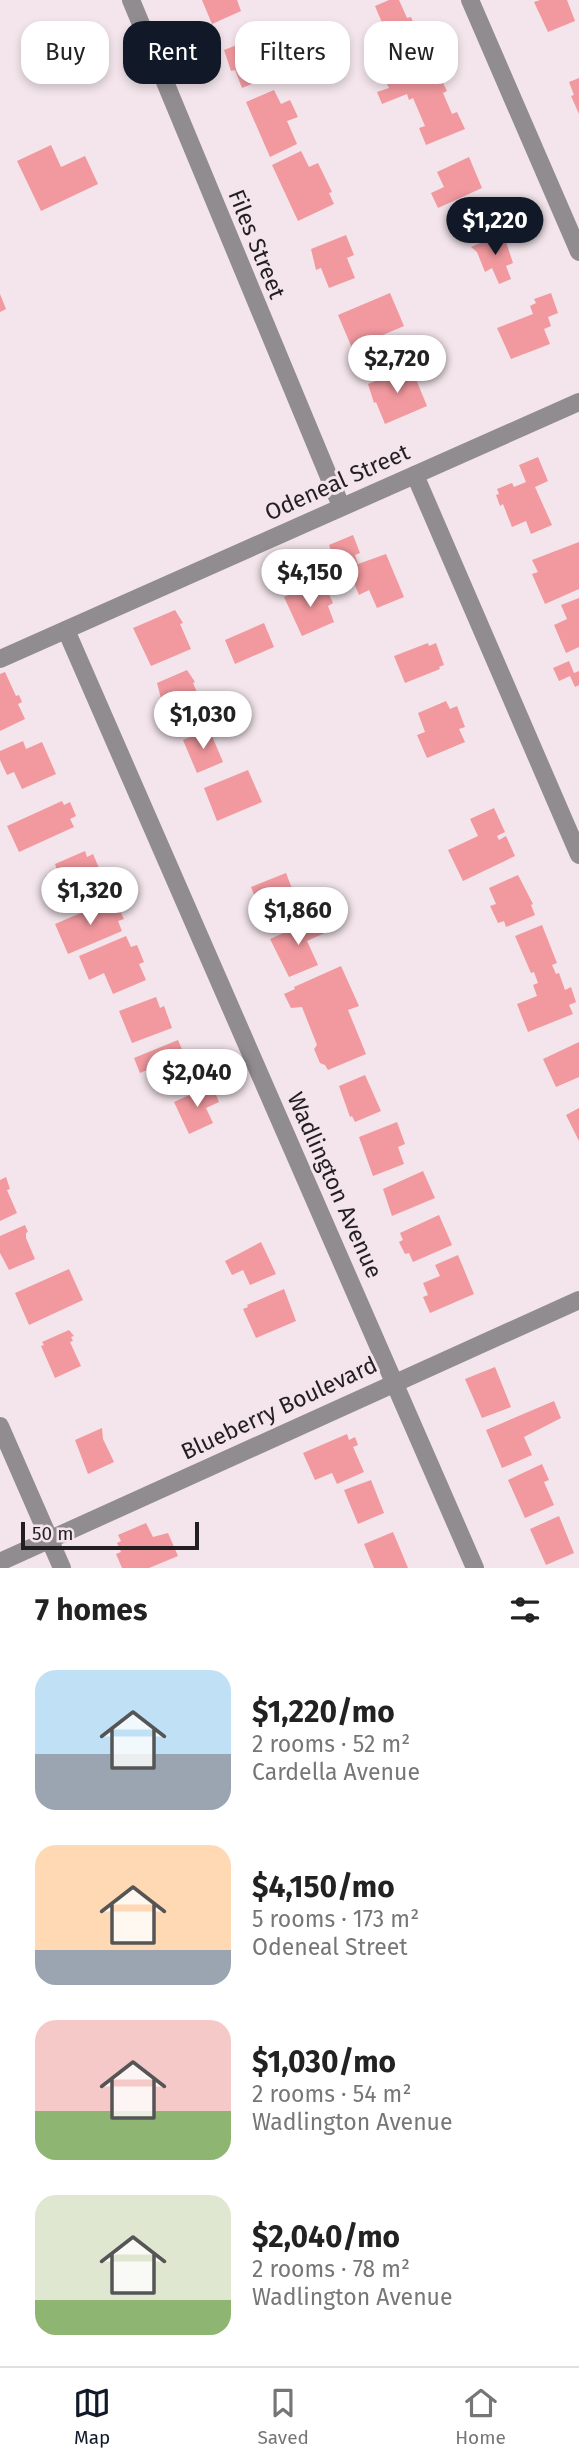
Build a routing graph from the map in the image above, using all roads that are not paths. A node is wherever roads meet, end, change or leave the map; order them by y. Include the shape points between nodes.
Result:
1 (131, 0) edge
2 (470, 0) edge
3 (579, 252) edge
4 (579, 402) edge
5 (415, 475) junction
6 (341, 506) junction
7 (66, 630) junction
8 (0, 659) edge
9 (579, 855) edge
10 (579, 1300) edge
11 (394, 1382) junction
12 (0, 1426) edge
13 (50, 1540) junction
14 (0, 1562) edge
15 (62, 1568) edge
16 (475, 1568) edge

1 - 6 street, Files Street
2 - 3 street
4 - 5 street, Odeneal Street
5 - 6 street, Odeneal Street
5 - 9 street
6 - 7 street, Odeneal Street
7 - 8 street, Odeneal Street
7 - 11 street, Wadlington Avenue
10 - 11 street, Blueberry Boulevard
11 - 13 street, Blueberry Boulevard
11 - 16 street, Wadlington Avenue
12 - 13 street
13 - 14 street, Blueberry Boulevard
13 - 15 street

